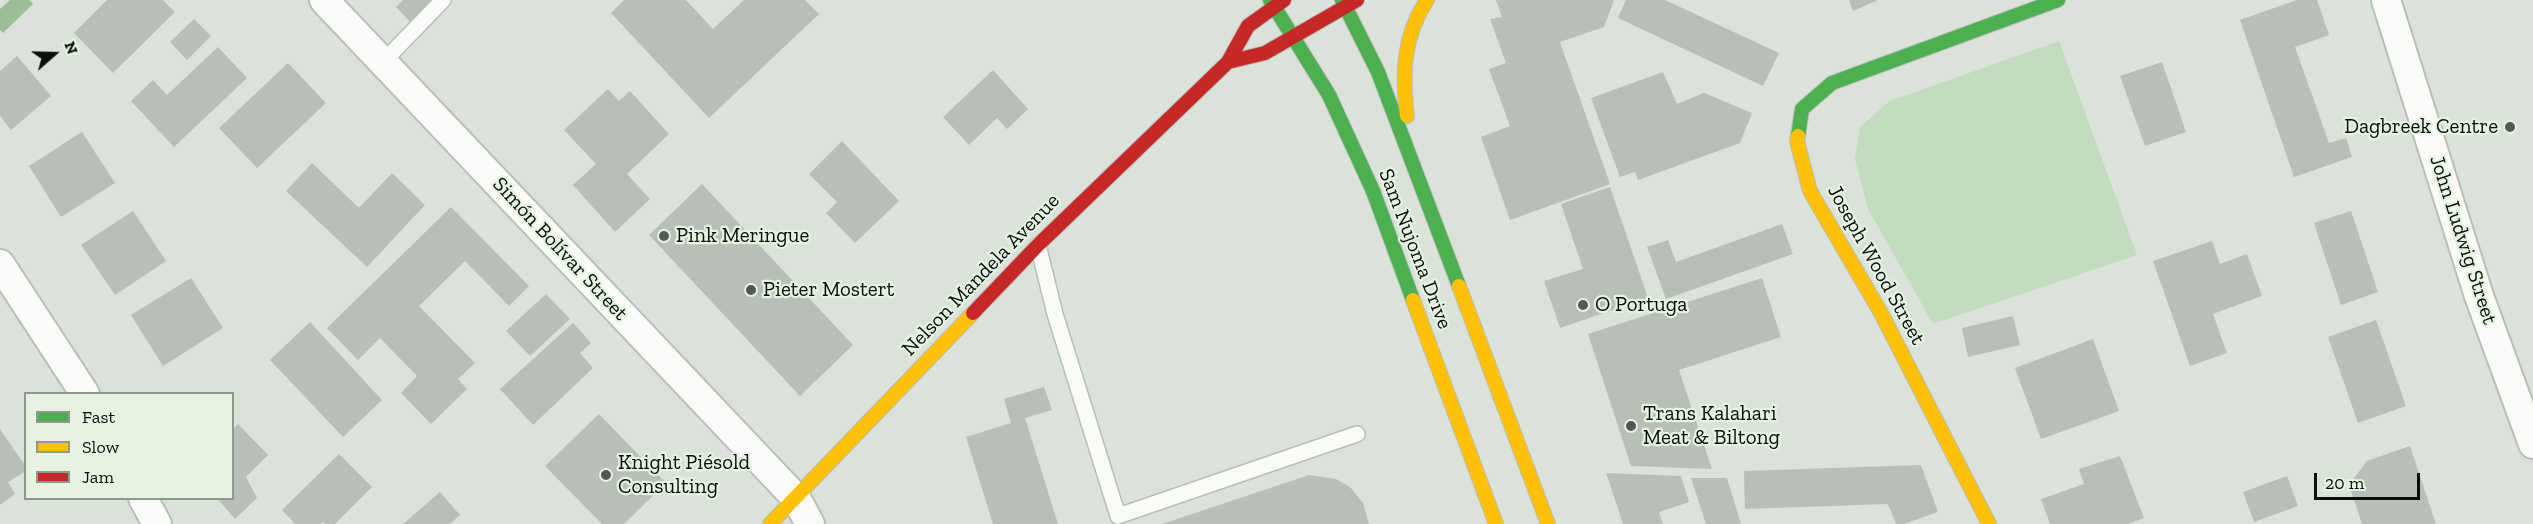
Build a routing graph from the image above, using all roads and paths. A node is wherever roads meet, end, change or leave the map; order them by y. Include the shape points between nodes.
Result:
1 (324, 0) edge
2 (443, 0) edge
3 (1427, 0) edge
4 (2058, 0) edge
5 (2386, 0) edge
6 (1276, 2) edge
7 (1348, 2) edge
8 (1294, 37) junction
9 (383, 62) junction
10 (1228, 62) junction
11 (1415, 165) junction
12 (1038, 246) junction
13 (0, 264) edge
14 (84, 392) edge
15 (1358, 434) dead end
16 (2533, 444) edge
17 (796, 498) junction
18 (144, 500) edge
19 (1119, 520) edge
20 (157, 524) edge
21 (770, 524) edge
22 (810, 524) edge
23 (1496, 524) edge
24 (1548, 524) edge
25 (1989, 524) edge

1 - 9 street, Simón Bolívar Street
2 - 9 lane
3 - 11 main road via 1406,44 1402,86
4 - 25 main road, Joseph Wood Street via 1832,84 1802,109 1797,141 1810,191 1881,313
5 - 16 street, John Ludwig Street via 2479,296
6 - 8 main road, Sam Nujoma Drive
6 - 10 main road, Nelson Mandela Avenue via 1248,26
7 - 8 main road
7 - 11 main road, Sam Nujoma Drive
8 - 10 main road via 1265,53
8 - 23 main road, Sam Nujoma Drive via 1329,95 1373,191
9 - 17 street, Simón Bolívar Street
10 - 12 main road, Nelson Mandela Avenue
11 - 24 main road, Sam Nujoma Drive
12 - 17 main road, Nelson Mandela Avenue
12 - 19 lane
13 - 14 street
15 - 19 lane
17 - 21 main road, Nelson Mandela Avenue
17 - 22 street, Simón Bolívar Street
18 - 20 street

